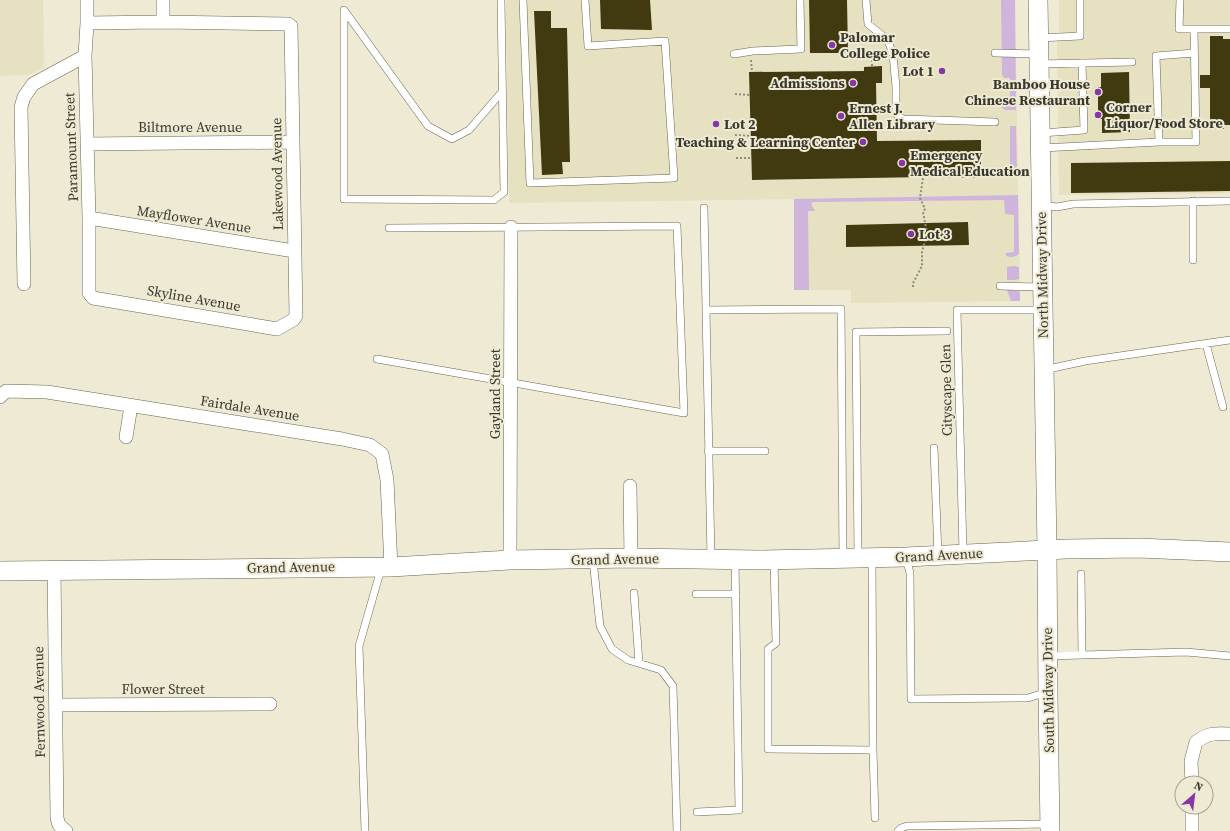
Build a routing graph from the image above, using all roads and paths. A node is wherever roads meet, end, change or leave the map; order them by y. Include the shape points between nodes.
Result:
1 (87, 0) edge
2 (163, 0) edge
3 (501, 0) edge
4 (523, 0) edge
5 (586, 0) edge
6 (800, 0) edge
7 (866, 0) edge
8 (1038, 0) edge
9 (1080, 0) edge
10 (1180, 0) edge
11 (163, 22) junction
12 (87, 23) junction
13 (1194, 29) junction
14 (1230, 29) edge
15 (1039, 52) junction
16 (995, 53) dead end
17 (1194, 53) junction
18 (734, 54) dead end
19 (893, 55) junction
20 (85, 56) junction
21 (1132, 62) dead end
22 (1082, 63) junction
23 (872, 66) dead end
24 (501, 93) junction
25 (735, 94) dead end
26 (750, 94) dead end
27 (995, 122) dead end
28 (735, 135) dead end
29 (751, 136) dead end
30 (1040, 140) junction
31 (293, 142) junction
32 (1159, 142) junction
33 (87, 144) junction
34 (736, 158) dead end
35 (751, 158) dead end
36 (923, 178) dead end
37 (1193, 201) junction
38 (1230, 201) edge
39 (1041, 205) junction
40 (704, 208) dead end
41 (90, 218) junction
42 (511, 227) junction
43 (389, 228) dead end
44 (294, 251) junction
45 (1193, 260) dead end
46 (24, 284) dead end
47 (1000, 286) dead end
48 (913, 287) dead end
49 (1043, 287) junction
50 (89, 293) joint
51 (706, 310) junction
52 (1043, 310) junction
53 (293, 320) joint
54 (947, 331) dead end
55 (1230, 340) edge
56 (1206, 344) junction
57 (377, 359) dead end
58 (1044, 370) junction
59 (511, 383) junction
60 (0, 397) edge
61 (131, 406) junction
62 (1223, 407) dead end
63 (126, 437) dead end
64 (934, 448) dead end
65 (708, 451) junction
66 (765, 451) dead end
67 (630, 486) dead end
68 (1047, 549) junction
69 (1230, 552) edge
70 (963, 555) junction
71 (938, 556) junction
72 (631, 558) junction
73 (857, 558) junction
74 (906, 558) junction
75 (710, 559) junction
76 (735, 559) junction
77 (774, 559) junction
78 (510, 560) junction
79 (593, 560) junction
80 (386, 567) junction
81 (54, 570) junction
82 (0, 571) edge
83 (1081, 574) dead end
84 (634, 593) dead end
85 (696, 594) dead end
86 (736, 594) junction
87 (1082, 655) junction
88 (1048, 656) junction
89 (1230, 656) edge
90 (640, 663) junction
91 (1048, 691) junction
92 (270, 704) dead end
93 (56, 705) junction
94 (1230, 734) edge
95 (873, 750) junction
96 (1192, 775) edge
97 (697, 812) dead end
98 (1192, 815) edge
99 (875, 818) dead end
100 (1050, 828) edge
101 (66, 831) edge
102 (365, 831) edge
103 (677, 831) edge
104 (898, 831) edge
105 (1192, 831) edge

1 - 12 street, Paramount Street
2 - 11 street
3 - 24 lane
4 - 5 lane via 530,183 674,178 665,41 588,46
6 - 18 lane via 801,49
7 - 19 lane via 868,24 888,40
8 - 15 main road, North Midway Drive
9 - 15 lane via 1080,36
10 - 13 lane via 1179,29
11 - 12 street
11 - 31 street, Lakewood Avenue via 291,26
12 - 20 street, Paramount Street
13 - 14 lane
13 - 17 lane
15 - 16 lane
15 - 22 lane
15 - 30 main road, North Midway Drive
17 - 32 lane via 1156,56
17 - 32 lane via 1196,142
19 - 23 path via 872,58
19 - 27 lane via 896,114 903,119
20 - 33 street, Paramount Street
20 - 46 street via 33,84 21,107
21 - 22 lane
22 - 30 lane via 1084,130
24 - 24 lane via 504,192 494,200 344,199 344,10 428,126 446,136 452,139 469,130
25 - 26 path
28 - 29 path
30 - 32 lane
30 - 39 main road, North Midway Drive
31 - 33 street, Biltmore Avenue
31 - 44 street, Lakewood Avenue
33 - 41 street, Paramount Street
34 - 35 path
36 - 48 path via 920,198 925,209 923,212 927,233 922,252 922,266
37 - 38 lane
37 - 39 lane via 1073,204 1056,207
37 - 45 lane
39 - 49 main road, North Midway Drive
40 - 51 lane
41 - 44 street, Mayflower Avenue
41 - 50 street, Paramount Street
42 - 43 lane
42 - 59 street, Gayland Street
42 - 59 lane via 677,226 684,414
44 - 53 street, Lakewood Avenue via 296,316
47 - 49 lane
49 - 52 main road, North Midway Drive
50 - 53 street, Skyline Avenue via 93,298 277,329
51 - 65 lane
51 - 73 lane via 840,309
52 - 58 main road, North Midway Drive
52 - 70 lane, Cityscape Glen via 957,310
54 - 73 lane via 856,332
55 - 56 lane
56 - 58 lane via 1085,361
56 - 62 lane
57 - 59 lane
58 - 68 main road, North Midway Drive
59 - 78 street, Gayland Street
60 - 61 street, Fairdale Avenue via 6,391 47,392
61 - 63 street
61 - 80 street, Fairdale Avenue via 370,445 382,454 387,480
64 - 71 lane
65 - 66 lane
65 - 75 lane
67 - 72 street
68 - 69 main road, Grand Avenue via 1139,548
68 - 70 main road, Grand Avenue
68 - 88 main road, South Midway Drive
70 - 71 main road, Grand Avenue
71 - 74 main road, Grand Avenue
72 - 75 main road, Grand Avenue
72 - 79 main road, Grand Avenue
73 - 74 main road, Grand Avenue
73 - 77 main road, Grand Avenue
73 - 95 lane
74 - 91 lane via 910,573 911,699 1028,698
75 - 76 main road, Grand Avenue
76 - 77 main road, Grand Avenue
76 - 86 lane
77 - 95 lane via 776,643 768,649 768,749
78 - 79 main road, Grand Avenue
78 - 80 main road, Grand Avenue
79 - 90 lane via 600,626 612,649 628,660
80 - 81 main road, Grand Avenue
80 - 102 lane via 359,646
81 - 82 main road, Grand Avenue
81 - 93 street, Fernwood Avenue
83 - 87 lane
84 - 90 lane
85 - 86 lane
86 - 97 lane via 739,810
87 - 88 lane
87 - 89 lane via 1186,652
88 - 91 main road, South Midway Drive
90 - 103 lane via 661,670 673,686
91 - 100 main road, South Midway Drive
92 - 93 street, Flower Street
93 - 101 street, Fernwood Avenue via 57,818 59,825
94 - 96 street via 1216,733 1204,736 1196,742 1191,761
95 - 99 lane
98 - 105 street
100 - 104 lane via 907,826

